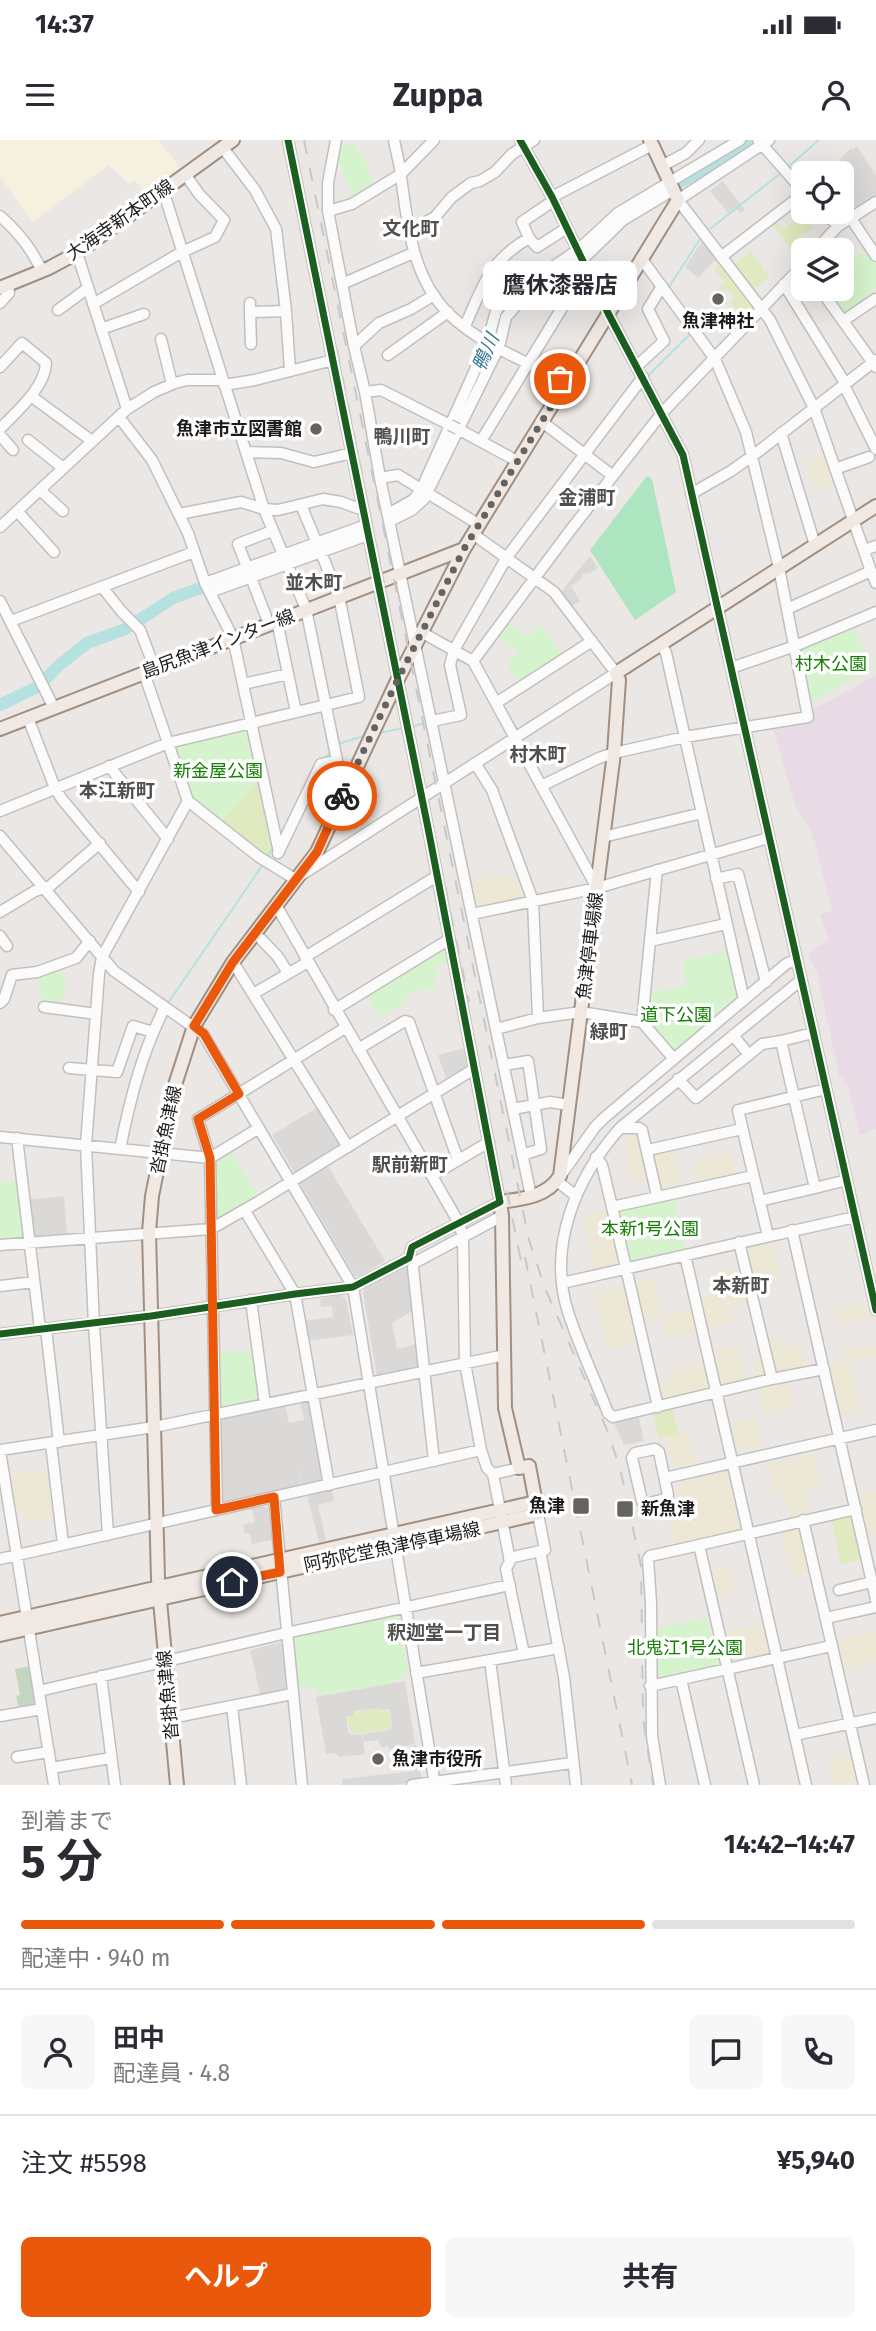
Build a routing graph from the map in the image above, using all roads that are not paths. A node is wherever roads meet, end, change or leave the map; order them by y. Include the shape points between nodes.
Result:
1 (288, 140) edge
2 (336, 140) edge
3 (394, 140) edge
4 (433, 140) edge
5 (534, 140) edge
6 (699, 140) edge
7 (740, 140) edge
8 (763, 142) edge
9 (228, 143) edge
10 (522, 143) edge
11 (651, 143) edge
12 (662, 166) junction
13 (186, 174) junction
14 (401, 174) junction
15 (791, 177) edge
16 (163, 190) junction
17 (673, 191) junction
18 (553, 199) junction
19 (791, 202) edge
20 (876, 202) edge
21 (328, 211) junction
22 (854, 215) edge
23 (0, 216) edge
24 (854, 222) edge
25 (841, 224) edge
26 (838, 226) joint
27 (567, 228) junction
28 (409, 232) junction
29 (529, 238) junction
30 (827, 238) edge
31 (874, 248) edge
32 (182, 252) junction
33 (77, 253) junction
34 (413, 253) junction
35 (581, 255) junction
36 (721, 257) junction
37 (641, 258) junction
38 (42, 271) junction
39 (791, 277) edge
40 (555, 278) junction
41 (342, 284) junction
42 (784, 284) junction
43 (662, 286) junction
44 (4, 287) edge
45 (88, 288) junction
46 (434, 295) junction
47 (875, 299) edge
48 (829, 301) edge
49 (0, 303) edge
50 (93, 304) junction
51 (762, 307) junction
52 (58, 310) dead end
53 (286, 311) junction
54 (448, 312) junction
55 (608, 313) junction
56 (144, 314) dead end
57 (843, 321) junction
58 (465, 326) junction
59 (101, 329) junction
60 (162, 339) dead end
61 (251, 344) dead end
62 (493, 344) junction
63 (354, 346) junction
64 (388, 355) dead end
65 (715, 359) junction
66 (333, 360) junction
67 (528, 362) junction
68 (875, 363) edge
69 (637, 366) junction
70 (0, 367) edge
71 (290, 371) junction
72 (643, 377) junction
73 (223, 382) junction
74 (566, 382) junction
75 (173, 384) junction
76 (844, 384) junction
77 (365, 392) junction
78 (32, 396) junction
79 (814, 408) junction
80 (123, 413) junction
81 (662, 413) junction
82 (541, 421) junction
83 (0, 429) edge
84 (781, 433) junction
85 (0, 435) edge
86 (28, 440) dead end
87 (92, 441) junction
88 (481, 441) junction
89 (13, 450) dead end
90 (246, 452) junction
91 (352, 453) junction
92 (585, 453) junction
93 (873, 453) edge
94 (751, 456) junction
95 (517, 461) junction
96 (63, 468) junction
97 (835, 469) junction
98 (613, 476) junction
99 (380, 478) junction
100 (40, 490) junction
101 (424, 491) junction
102 (691, 494) junction
103 (301, 505) junction
104 (876, 506) edge
105 (362, 508) junction
106 (264, 509) junction
107 (17, 511) junction
108 (63, 512) dead end
109 (179, 514) junction
110 (389, 518) junction
111 (853, 521) junction
112 (0, 527) edge
113 (475, 529) junction
114 (272, 530) junction
115 (367, 530) junction
116 (815, 545) junction
117 (320, 546) junction
118 (876, 546) edge
119 (464, 549) junction
120 (864, 550) junction
121 (54, 552) dead end
122 (194, 552) junction
123 (507, 557) junction
124 (285, 559) junction
125 (779, 568) junction
126 (871, 571) junction
127 (249, 573) junction
128 (401, 573) junction
129 (534, 578) junction
130 (378, 581) junction
131 (876, 583) edge
132 (102, 587) junction
133 (207, 588) junction
134 (339, 596) junction
135 (0, 601) edge
136 (717, 608) junction
137 (306, 609) junction
138 (787, 609) junction
139 (876, 612) edge
140 (11, 621) junction
141 (272, 623) junction
142 (233, 638) junction
143 (418, 638) junction
144 (592, 641) junction
145 (661, 644) junction
146 (795, 646) junction
147 (454, 650) junction
148 (473, 661) junction
149 (731, 668) junction
150 (149, 671) junction
151 (616, 673) junction
152 (288, 674) junction
153 (397, 681) junction
154 (243, 684) junction
155 (496, 703) junction
156 (326, 705) junction
157 (54, 708) junction
158 (296, 712) junction
159 (28, 718) junction
160 (432, 721) junction
161 (250, 722) junction
162 (745, 727) junction
163 (0, 729) edge
164 (514, 737) junction
165 (685, 737) junction
166 (167, 743) junction
167 (614, 753) junction
168 (337, 761) junction
169 (475, 763) junction
170 (109, 766) junction
171 (445, 782) junction
172 (541, 786) junction
173 (55, 788) junction
174 (345, 789) junction
175 (422, 799) junction
176 (188, 801) junction
177 (0, 811) edge
178 (702, 813) junction
179 (0, 836) edge
180 (603, 837) junction
181 (768, 838) junction
182 (168, 839) junction
183 (100, 844) junction
184 (279, 852) junction
185 (711, 854) junction
186 (272, 865) junction
187 (657, 870) junction
188 (436, 876) junction
189 (295, 879) junction
190 (716, 879) junction
191 (44, 888) junction
192 (597, 888) junction
193 (139, 892) junction
194 (533, 901) junction
195 (276, 905) junction
196 (0, 912) edge
197 (472, 914) junction
198 (726, 924) junction
199 (0, 936) edge
200 (261, 939) dead end
201 (448, 940) junction
202 (90, 941) junction
203 (650, 941) junction
204 (7, 946) dead end
205 (102, 957) junction
206 (797, 959) junction
207 (306, 960) junction
208 (233, 962) junction
209 (288, 973) junction
210 (801, 979) junction
211 (766, 982) junction
212 (253, 993) junction
213 (744, 1000) junction
214 (0, 1003) edge
215 (44, 1007) dead end
216 (165, 1007) junction
217 (334, 1010) junction
218 (582, 1012) junction
219 (96, 1014) junction
220 (538, 1018) junction
221 (642, 1022) junction
222 (194, 1026) junction
223 (345, 1028) junction
224 (496, 1028) junction
225 (153, 1032) junction
226 (813, 1033) junction
227 (733, 1035) junction
228 (781, 1041) junction
229 (358, 1049) junction
230 (749, 1055) junction
231 (674, 1059) junction
232 (296, 1060) junction
233 (504, 1065) junction
234 (69, 1069) dead end
235 (474, 1069) junction
236 (91, 1071) junction
237 (678, 1079) junction
238 (826, 1089) junction
239 (434, 1093) junction
240 (239, 1094) junction
241 (794, 1097) junction
242 (534, 1103) junction
243 (569, 1105) junction
244 (513, 1109) junction
245 (397, 1117) junction
246 (259, 1128) junction
247 (620, 1128) junction
248 (742, 1129) junction
249 (0, 1137) edge
250 (17, 1138) junction
251 (489, 1142) junction
252 (86, 1145) junction
253 (348, 1147) junction
254 (120, 1149) junction
255 (648, 1150) junction
256 (160, 1153) junction
257 (522, 1154) junction
258 (596, 1157) junction
259 (210, 1158) junction
260 (458, 1160) junction
261 (433, 1175) junction
262 (753, 1176) junction
263 (559, 1179) junction
264 (847, 1180) junction
265 (291, 1181) junction
266 (815, 1188) junction
267 (531, 1196) junction
268 (576, 1196) junction
269 (657, 1196) junction
270 (759, 1201) junction
271 (500, 1202) junction
272 (612, 1207) junction
273 (244, 1210) junction
274 (502, 1216) junction
275 (855, 1217) junction
276 (459, 1223) junction
277 (211, 1229) junction
278 (792, 1230) junction
279 (149, 1232) junction
280 (768, 1236) junction
281 (463, 1237) junction
282 (91, 1238) junction
283 (739, 1242) junction
284 (30, 1243) junction
285 (0, 1245) edge
286 (685, 1255) junction
287 (412, 1260) junction
288 (626, 1267) junction
289 (34, 1282) junction
290 (562, 1283) junction
291 (0, 1286) edge
292 (353, 1287) junction
293 (295, 1293) junction
294 (251, 1300) junction
295 (214, 1306) junction
296 (876, 1310) edge
297 (151, 1316) junction
298 (95, 1323) junction
299 (43, 1329) junction
300 (0, 1334) edge
301 (505, 1355) junction
302 (465, 1363) junction
303 (824, 1369) junction
304 (425, 1371) junction
305 (772, 1379) junction
306 (369, 1383) junction
307 (716, 1392) junction
308 (314, 1394) junction
309 (265, 1404) junction
310 (658, 1407) junction
311 (215, 1415) junction
312 (154, 1427) junction
313 (876, 1430) edge
314 (102, 1436) junction
315 (840, 1438) junction
316 (55, 1443) junction
317 (0, 1450) edge
318 (481, 1450) junction
319 (434, 1461) junction
320 (732, 1464) junction
321 (519, 1468) junction
322 (384, 1472) junction
323 (493, 1474) junction
324 (665, 1478) junction
325 (329, 1485) junction
326 (274, 1497) junction
327 (537, 1508) junction
328 (856, 1509) junction
329 (216, 1510) junction
330 (501, 1516) junction
331 (803, 1520) junction
332 (156, 1524) junction
333 (748, 1534) junction
334 (107, 1535) junction
335 (394, 1539) junction
336 (64, 1544) junction
337 (699, 1545) junction
338 (540, 1551) junction
339 (17, 1555) junction
340 (509, 1558) junction
341 (0, 1559) edge
342 (280, 1566) junction
343 (872, 1582) junction
344 (510, 1585) junction
345 (839, 1590) dead end
346 (159, 1593) junction
347 (876, 1600) edge
348 (406, 1607) junction
349 (876, 1607) edge
350 (826, 1618) junction
351 (0, 1623) edge
352 (28, 1623) junction
353 (286, 1633) junction
354 (0, 1635) edge
355 (831, 1646) junction
356 (559, 1648) junction
357 (524, 1654) junction
358 (776, 1658) junction
359 (490, 1660) junction
360 (166, 1661) junction
361 (727, 1669) junction
362 (416, 1673) junction
363 (102, 1676) junction
364 (681, 1679) junction
365 (650, 1686) junction
366 (39, 1691) junction
367 (292, 1694) junction
368 (232, 1706) junction
369 (42, 1709) junction
370 (0, 1716) edge
371 (170, 1718) junction
372 (876, 1718) edge
373 (850, 1724) junction
374 (795, 1735) junction
375 (49, 1752) junction
376 (17, 1757) dead end
377 (111, 1758) junction
378 (572, 1763) junction
379 (51, 1768) junction
380 (504, 1771) junction
381 (435, 1784) edge
382 (54, 1785) edge
383 (115, 1785) edge
384 (177, 1785) edge
385 (241, 1785) edge
386 (302, 1785) edge
387 (412, 1785) edge
388 (506, 1785) edge
389 (576, 1785) edge
390 (660, 1785) edge
391 (705, 1785) edge
392 (754, 1785) edge
393 (806, 1785) edge
394 (864, 1785) edge

1 - 66 street
2 - 21 street
3 - 14 street
4 - 14 street
5 - 10 street
6 - 12 street
7 - 17 street
8 - 15 street
8 - 17 street
9 - 13 main road, 大海寺新本町線
9 - 53 street via 271,217 279,242
10 - 18 street
10 - 28 street via 495,172 471,183 435,217
11 - 12 main road
11 - 18 street
12 - 17 main road
13 - 16 main road, 大海寺新本町線
13 - 32 street via 224,220 215,237
14 - 21 street via 354,204
14 - 28 street
16 - 32 street
16 - 33 main road, 大海寺新本町線
17 - 35 street via 618,214
17 - 36 street
17 - 37 main road
18 - 27 street
18 - 29 street via 522,222
19 - 36 street
20 - 22 street
21 - 41 street
23 - 38 street via 31,247
24 - 31 street
25 - 26 street
26 - 30 street
27 - 29 street via 537,247
27 - 35 street
28 - 34 street
29 - 58 street via 514,246 489,273
32 - 50 street
32 - 73 street
33 - 38 main road, 大海寺新本町線
33 - 45 street
34 - 41 street
34 - 46 street
35 - 40 street
35 - 55 street
35 - 62 street via 505,299 496,311
36 - 51 street
37 - 43 street
37 - 55 main road
38 - 44 main road, 大海寺新本町線
39 - 42 street
40 - 62 street via 522,299 506,317
40 - 67 street via 568,298
41 - 63 street
42 - 51 street
42 - 76 street
43 - 65 street
43 - 69 street via 648,309 664,341
44 - 49 street via 9,293
45 - 50 street
45 - 52 street
46 - 54 street
46 - 63 street via 379,323
47 - 57 street
48 - 57 street
50 - 59 street
51 - 65 street
51 - 79 street
53 - 61 street via 250,308
53 - 71 street
54 - 58 street
54 - 64 street
55 - 69 street
55 - 74 main road
56 - 59 street
57 - 68 street
58 - 62 street
59 - 80 street
60 - 75 street
62 - 67 street
62 - 101 street
63 - 77 street
65 - 81 street
65 - 94 street via 746,432
66 - 71 street
66 - 91 street
67 - 74 street
67 - 88 street
68 - 76 street
69 - 72 street
70 - 78 street via 22,343 46,363
71 - 73 street
72 - 81 street
72 - 92 street
73 - 75 street
73 - 90 street
74 - 82 main road
75 - 80 street
76 - 79 street
76 - 93 street
77 - 88 street via 381,390
77 - 99 street
78 - 83 street
78 - 87 street
79 - 84 street
79 - 97 street
80 - 87 street
80 - 109 street
81 - 98 street
81 - 102 street via 683,455
82 - 92 street
82 - 95 main road
84 - 94 street
84 - 116 street
85 - 89 street
86 - 96 street
87 - 96 street
88 - 95 street
90 - 91 street via 281,453 314,462
90 - 106 street
91 - 105 street
92 - 98 street
92 - 123 street
93 - 97 street
94 - 102 street
94 - 125 street
95 - 113 main road
96 - 100 street
97 - 111 street
98 - 129 street
99 - 101 street via 398,475
99 - 110 street
100 - 107 street
100 - 108 street
101 - 110 street via 424,499 412,510
101 - 113 street
102 - 136 street
103 - 105 street via 323,499
103 - 106 street
103 - 117 street
104 - 111 main road
105 - 115 street
106 - 109 street via 241,502
106 - 114 street
107 - 112 street
107 - 121 street
109 - 122 street
110 - 128 street
111 - 116 main road
111 - 120 street
113 - 119 main road
113 - 123 street
114 - 124 street
114 - 127 street via 238,544
115 - 117 street
115 - 130 street
116 - 125 main road
117 - 124 street
117 - 134 street
118 - 120 street
119 - 128 main road, 島尻魚津インター線
119 - 143 main road, 沓掛魚津線
120 - 126 street
122 - 132 street
122 - 133 street
123 - 129 street
123 - 147 street
124 - 127 street
124 - 137 street
125 - 136 main road
125 - 138 street
126 - 131 street
126 - 138 street
127 - 133 street
127 - 141 street
128 - 130 main road, 島尻魚津インター線
128 - 143 street
129 - 144 street via 554,592
129 - 148 street
130 - 134 main road, 島尻魚津インター線
130 - 153 street
132 - 140 street
132 - 150 street via 141,629
133 - 142 street
134 - 137 main road, 島尻魚津インター線
134 - 156 street via 359,697
135 - 140 street
136 - 145 main road
136 - 149 street
137 - 141 main road, 島尻魚津インター線
137 - 156 street
138 - 146 street
139 - 146 street
140 - 157 street
141 - 142 main road, 島尻魚津インター線
141 - 152 street
142 - 150 main road, 島尻魚津インター線
142 - 154 street
143 - 147 street
143 - 153 main road, 沓掛魚津線
143 - 160 street
144 - 151 street
144 - 155 street
145 - 151 main road
145 - 165 street
146 - 149 street
146 - 162 street via 808,717
147 - 148 street
147 - 160 street via 450,665 461,715
148 - 155 street
149 - 162 street
150 - 157 main road, 島尻魚津インター線
150 - 166 street
151 - 164 street
151 - 167 main road, 魚津停車場線
152 - 154 street
152 - 158 street
153 - 174 main road, 沓掛魚津線
153 - 175 street
154 - 161 street
155 - 164 street
156 - 158 street
156 - 168 street
157 - 159 main road, 島尻魚津インター線
158 - 161 street
159 - 163 main road, 島尻魚津インター線
159 - 173 street
160 - 171 street
161 - 166 street
161 - 184 street
162 - 165 street
162 - 181 street
164 - 169 street
164 - 172 street
165 - 167 street
165 - 178 street
166 - 170 street
166 - 176 street
167 - 172 street
167 - 180 main road, 魚津停車場線
168 - 174 street
168 - 184 street via 321,764
169 - 171 street
169 - 194 street via 492,790
170 - 173 street
170 - 182 street
171 - 175 street
171 - 197 street
172 - 192 street
173 - 177 street
173 - 183 street
174 - 189 main road, 沓掛魚津線 via 317,852
175 - 188 street
175 - 189 street
176 - 182 street
176 - 186 street
178 - 180 street
178 - 185 street
179 - 191 street
180 - 192 main road, 魚津停車場線
181 - 185 street
181 - 206 street
182 - 193 street
183 - 191 street
183 - 193 street
184 - 186 street
185 - 187 street
185 - 190 street
186 - 189 street
187 - 192 street
187 - 203 street
188 - 201 street
188 - 207 street
189 - 195 main road, 沓掛魚津線
190 - 198 street
190 - 211 street via 738,874
191 - 196 street
191 - 202 street
192 - 194 street
192 - 218 main road, 魚津停車場線
193 - 205 street
194 - 197 street
194 - 220 street
195 - 207 street
195 - 208 main road, 沓掛魚津線
197 - 224 street
198 - 203 street
198 - 213 street
199 - 204 street
200 - 209 street
201 - 217 street
201 - 235 street
202 - 205 street
202 - 214 street via 76,958 37,972 12,975
203 - 221 street
205 - 216 street via 114,971
205 - 219 street
206 - 210 street
206 - 211 street
207 - 209 street
207 - 217 street
208 - 212 street
208 - 222 main road, 沓掛魚津線
209 - 212 street
210 - 226 street
210 - 227 street
211 - 213 street
212 - 232 street
213 - 231 street
215 - 219 street
216 - 222 street
216 - 225 street
217 - 223 street
218 - 220 street
218 - 221 street
218 - 243 main road, 魚津停車場線
219 - 236 street
220 - 224 street
221 - 231 street
222 - 240 street via 204,1034
222 - 256 main road, 沓掛魚津線
223 - 229 street
223 - 232 street
224 - 233 street
225 - 236 street via 133,1026 117,1072
225 - 254 street
226 - 228 street
226 - 238 street
227 - 230 street
227 - 237 street
228 - 230 street via 762,1044
228 - 241 street
229 - 239 street via 409,1022
229 - 245 street
230 - 237 street via 696,1098
231 - 263 street via 595,1127
232 - 240 street
232 - 253 street
233 - 242 street via 528,1060
233 - 244 street
234 - 236 street
235 - 239 street
235 - 251 street
236 - 252 street
237 - 247 street
238 - 241 street
238 - 264 street
239 - 245 street
239 - 260 street
240 - 246 street
240 - 259 street via 198,1119
241 - 248 street via 738,1110
241 - 266 street
242 - 243 street
242 - 244 street
242 - 257 street via 541,1149
243 - 263 main road, 魚津停車場線
244 - 257 street
245 - 253 street
245 - 261 street
246 - 259 street
246 - 265 street
247 - 255 street via 642,1130
247 - 258 street
248 - 255 street
248 - 262 street
249 - 250 street
250 - 252 street
250 - 284 street
251 - 260 street
251 - 271 street
252 - 254 street
252 - 282 street
253 - 265 street
254 - 256 street
255 - 269 street
256 - 259 street
256 - 279 main road, 沓掛魚津線
257 - 267 street
258 - 268 street
258 - 272 street
259 - 277 street
260 - 261 street
261 - 276 street
262 - 269 street
262 - 270 street
263 - 267 main road
263 - 268 street
264 - 266 street
264 - 275 street
265 - 273 street
265 - 292 street
266 - 270 street
267 - 271 main road
268 - 290 street via 564,1233
269 - 272 street
270 - 280 street
271 - 274 main road
271 - 276 street
272 - 288 street
273 - 277 street
273 - 293 street
274 - 281 street
274 - 301 main road
275 - 278 street
275 - 296 street
276 - 281 street
276 - 287 street via 412,1247
277 - 279 street
277 - 295 street
278 - 280 street
278 - 303 street
279 - 282 street
279 - 297 main road, 沓掛魚津線
280 - 283 street
281 - 287 street
281 - 302 street
282 - 284 street
282 - 298 street
283 - 286 street
283 - 305 street
284 - 285 street
284 - 289 street
286 - 288 street
286 - 307 street
287 - 292 street
287 - 304 street
288 - 290 street
288 - 310 street
289 - 291 street
289 - 299 street
290 - 310 street via 568,1311 608,1413 614,1417
292 - 293 street
292 - 306 street
293 - 294 street
293 - 308 street
294 - 295 street
294 - 309 street
295 - 297 street
295 - 311 street
297 - 298 street
297 - 312 main road, 沓掛魚津線
298 - 299 street
298 - 314 street
299 - 300 street
299 - 316 street
301 - 302 street
301 - 321 main road via 505,1408
302 - 304 street
302 - 318 street
303 - 305 street
303 - 315 street
304 - 306 street
304 - 319 street
305 - 307 street
306 - 308 street
306 - 322 street
307 - 310 street
307 - 320 street
308 - 309 street
308 - 325 street
309 - 311 street
311 - 312 street
311 - 329 street
312 - 314 street
312 - 332 main road, 沓掛魚津線
313 - 315 street
314 - 316 street
314 - 334 street
315 - 320 street
315 - 328 street
316 - 317 street
316 - 336 street
317 - 339 street
318 - 319 street
318 - 323 street
319 - 322 street
320 - 324 street
320 - 333 street
321 - 323 street
321 - 327 main road via 529,1466
322 - 325 street
322 - 335 street
323 - 330 street
324 - 324 street via 665,1499 642,1501 632,1458 635,1453 659,1452
325 - 326 street
326 - 329 street
326 - 342 street
327 - 330 main road, 阿弥陀堂魚津停車場線
327 - 338 street via 545,1550
328 - 331 street
328 - 343 street
329 - 332 street
330 - 335 main road, 阿弥陀堂魚津停車場線
330 - 340 street
331 - 333 street
331 - 350 street
332 - 334 street
332 - 346 main road, 沓掛魚津線
333 - 337 street
333 - 358 street
334 - 336 street
335 - 342 main road, 阿弥陀堂魚津停車場線
335 - 348 street
336 - 339 street
337 - 361 street
337 - 365 street via 648,1559
338 - 340 street
338 - 356 street
339 - 341 street
339 - 352 street
340 - 344 street
342 - 346 main road, 阿弥陀堂魚津停車場線
342 - 353 street
343 - 345 street
343 - 347 street
344 - 348 street
344 - 357 street
346 - 352 main road, 阿弥陀堂魚津停車場線
346 - 360 main road, 沓掛魚津線
348 - 353 street
348 - 362 street
349 - 350 street
350 - 355 street
351 - 352 main road, 阿弥陀堂魚津停車場線
352 - 354 main road, 阿弥陀堂魚津停車場線
352 - 366 street
353 - 360 street
353 - 367 street
355 - 358 street
355 - 373 street
356 - 357 street
356 - 378 street
357 - 359 street
358 - 361 street
358 - 374 street
359 - 362 street
359 - 380 street
360 - 363 street
360 - 371 main road, 沓掛魚津線
361 - 364 street
361 - 392 street
362 - 381 street
363 - 366 street
363 - 377 street
364 - 365 street
364 - 391 street
365 - 390 street
366 - 369 street
367 - 368 street
367 - 386 street
368 - 371 street
368 - 385 street
369 - 370 street
369 - 375 street
371 - 384 main road, 沓掛魚津線
372 - 373 street
373 - 374 street
373 - 394 street
374 - 393 street
375 - 376 street
375 - 379 street
377 - 379 street
377 - 383 street
378 - 380 street
378 - 389 street
379 - 382 street
380 - 381 street
380 - 388 street
381 - 387 street

